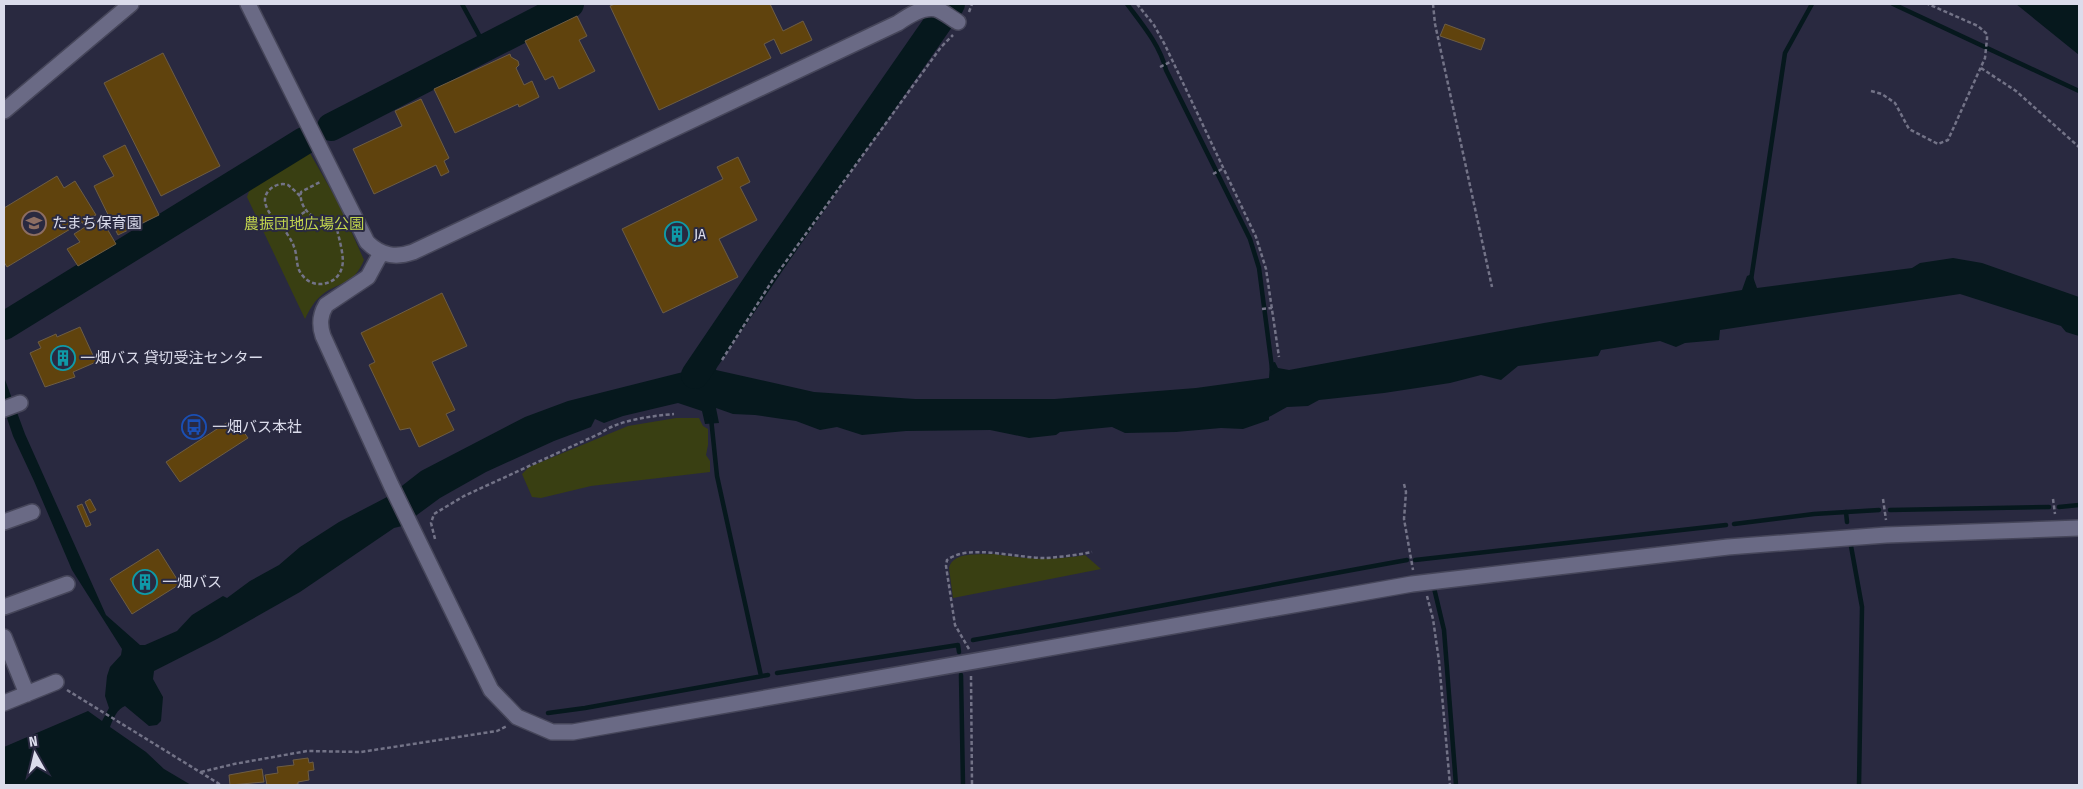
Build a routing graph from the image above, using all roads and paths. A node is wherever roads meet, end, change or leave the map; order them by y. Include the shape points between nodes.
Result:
1 (131, 4) edge
2 (248, 4) edge
3 (1138, 4) edge
4 (1433, 4) edge
5 (1928, 4) edge
6 (958, 22) joint
7 (1172, 61) junction
8 (1160, 67) dead end
9 (1981, 68) junction
10 (1871, 91) dead end
11 (4, 111) edge
12 (2079, 146) edge
13 (1222, 169) junction
14 (1213, 174) dead end
15 (326, 179) dead end
16 (300, 196) junction
17 (307, 211) junction
18 (283, 226) junction
19 (381, 253) junction
20 (1492, 287) dead end
21 (1271, 308) junction
22 (1262, 309) dead end
23 (1279, 357) dead end
24 (722, 360) dead end
25 (20, 404) dead end
26 (4, 409) edge
27 (674, 414) dead end
28 (1404, 484) dead end
29 (2053, 498) dead end
30 (1883, 500) dead end
31 (32, 512) dead end
32 (2056, 518) dead end
33 (4, 522) edge
34 (1886, 522) dead end
35 (2079, 528) edge
36 (436, 540) dead end
37 (1092, 552) dead end
38 (1412, 566) dead end
39 (1424, 582) junction
40 (67, 584) dead end
41 (4, 607) edge
42 (4, 637) edge
43 (971, 662) junction
44 (56, 682) dead end
45 (26, 694) junction
46 (80, 699) dead end
47 (4, 703) edge
48 (517, 717) junction
49 (201, 772) junction
50 (221, 785) edge
51 (972, 785) edge
52 (1450, 785) edge

1 - 11 street
2 - 19 street via 367,242
3 - 7 path via 1154,25
4 - 20 path
5 - 9 path via 1978,26 1986,34
6 - 19 street via 936,9 911,14 898,23 413,252 397,256
6 - 24 path via 957,29 774,278
7 - 8 path
7 - 13 path
9 - 10 path via 1950,136 1942,143 1931,142 1910,129 1895,103
9 - 12 path via 2016,91
13 - 14 path
13 - 21 path via 1256,237 1266,269
15 - 16 path via 300,192
16 - 17 path
16 - 18 path via 286,184 276,185 267,193 267,207
17 - 18 path
17 - 18 path via 316,220 337,229 343,266 332,281 312,283 302,276 294,246
19 - 48 street via 368,278 326,305 320,322 323,336 491,690
21 - 22 path
21 - 23 path
25 - 26 street
27 - 36 path via 648,417 607,429 464,496 434,514 432,524
28 - 38 path via 1404,519
29 - 32 path
30 - 34 path
31 - 33 street
35 - 39 street via 1886,535 1728,546
37 - 43 path via 1028,558 994,552 953,556 947,560 955,625 968,647
39 - 43 street
39 - 52 path via 1439,661
40 - 41 street
42 - 45 street
43 - 48 street via 573,732 552,732
43 - 51 path
44 - 45 street
45 - 47 street
46 - 49 path
48 - 49 path via 497,731 361,752 307,751
49 - 50 path

